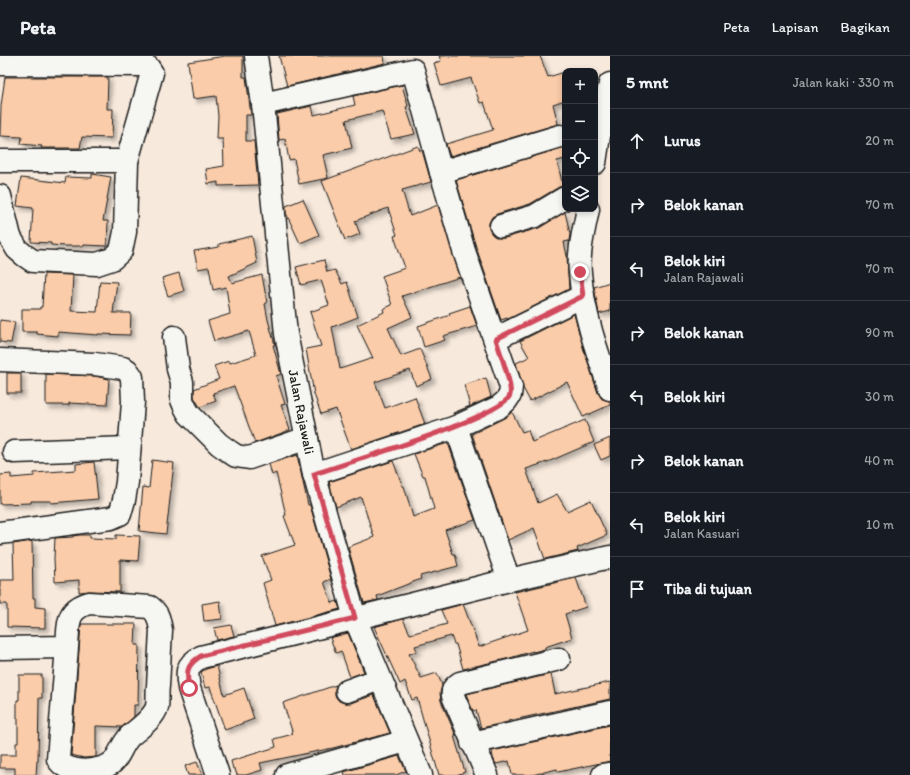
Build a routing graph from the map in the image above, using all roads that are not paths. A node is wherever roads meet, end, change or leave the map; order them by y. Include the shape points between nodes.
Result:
1 (256, 56) edge
2 (412, 63) edge
3 (0, 64) edge
4 (610, 84) edge
5 (263, 104) junction
6 (560, 136) dead end
7 (598, 143) edge
8 (0, 161) edge
9 (127, 161) junction
10 (440, 172) junction
11 (0, 196) edge
12 (562, 200) edge
13 (587, 212) edge
14 (501, 226) dead end
15 (583, 296) junction
16 (174, 338) dead end
17 (496, 339) junction
18 (0, 360) edge
19 (610, 389) edge
20 (456, 426) junction
21 (307, 438) junction
22 (129, 448) junction
23 (14, 452) dead end
24 (314, 474) junction
25 (0, 533) edge
26 (610, 557) edge
27 (509, 580) junction
28 (355, 618) junction
29 (67, 647) junction
30 (0, 648) edge
31 (559, 659) dead end
32 (380, 679) junction
33 (347, 690) dead end
34 (610, 712) edge
35 (406, 741) junction
36 (472, 743) junction
37 (414, 773) edge
38 (610, 774) edge
39 (218, 775) edge
40 (287, 775) edge
41 (487, 775) edge
42 (603, 775) edge

1 - 5 street, Jalan Rajawali
2 - 5 street
2 - 10 street
3 - 9 street via 148,67 152,73
4 - 7 street
5 - 21 street, Jalan Rajawali via 286,334
6 - 10 street
8 - 9 street
9 - 11 street via 125,232 121,251 112,259 97,264 33,262 17,249 10,237
10 - 17 street via 464,251
12 - 14 street via 535,216
13 - 15 street via 580,272
15 - 17 street
15 - 19 street
16 - 21 street via 184,408 219,444 236,456 249,458
17 - 20 street via 511,387 510,396 499,406
18 - 22 street via 95,364 127,370 132,377
20 - 24 street
20 - 27 street
21 - 24 street, Jalan Rajawali
22 - 23 street
22 - 25 street via 127,482 120,514 111,518
24 - 28 street, Jalan Rajawali
26 - 27 street
27 - 28 street
28 - 32 street, Jalan Rajawali
28 - 39 street via 201,656 192,662 187,676 189,688
29 - 29 street via 69,620 73,610 79,606 89,603 150,607 159,619 161,630 157,707 147,721 124,743 113,762 94,770 75,770 60,763 58,759
29 - 30 street
31 - 36 street via 460,683 454,687 453,696
32 - 33 street
32 - 35 street, Jalan Rajawali
34 - 36 street
35 - 37 street, Jalan Rajawali
35 - 40 street
36 - 41 street
38 - 42 street

